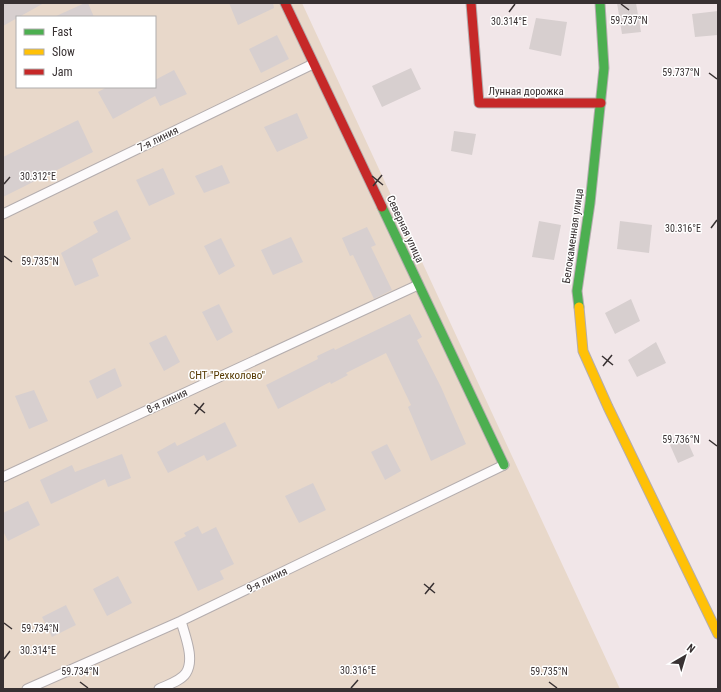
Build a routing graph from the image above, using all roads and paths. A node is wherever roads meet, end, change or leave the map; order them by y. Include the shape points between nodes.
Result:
1 (285, 3) edge
2 (471, 3) edge
3 (600, 3) edge
4 (314, 64) junction
5 (601, 103) junction
6 (3, 214) edge
7 (418, 285) junction
8 (504, 465) joint
9 (3, 477) edge
10 (181, 621) junction
11 (718, 634) edge
12 (27, 689) edge
13 (159, 689) edge

1 - 4 street, Северная улица
2 - 5 street, Лунная дорожка via 479,103
3 - 5 street, Белокаменная улица via 604,68
4 - 6 lane, 7-я линия
4 - 7 street, Северная улица
5 - 11 street, Белокаменная улица via 577,291 583,351
7 - 8 street, Северная улица
7 - 9 lane, 8-я линия
8 - 10 lane, 9-я линия
10 - 12 lane, 9-я линия
10 - 13 lane via 190,660 186,673 180,679

